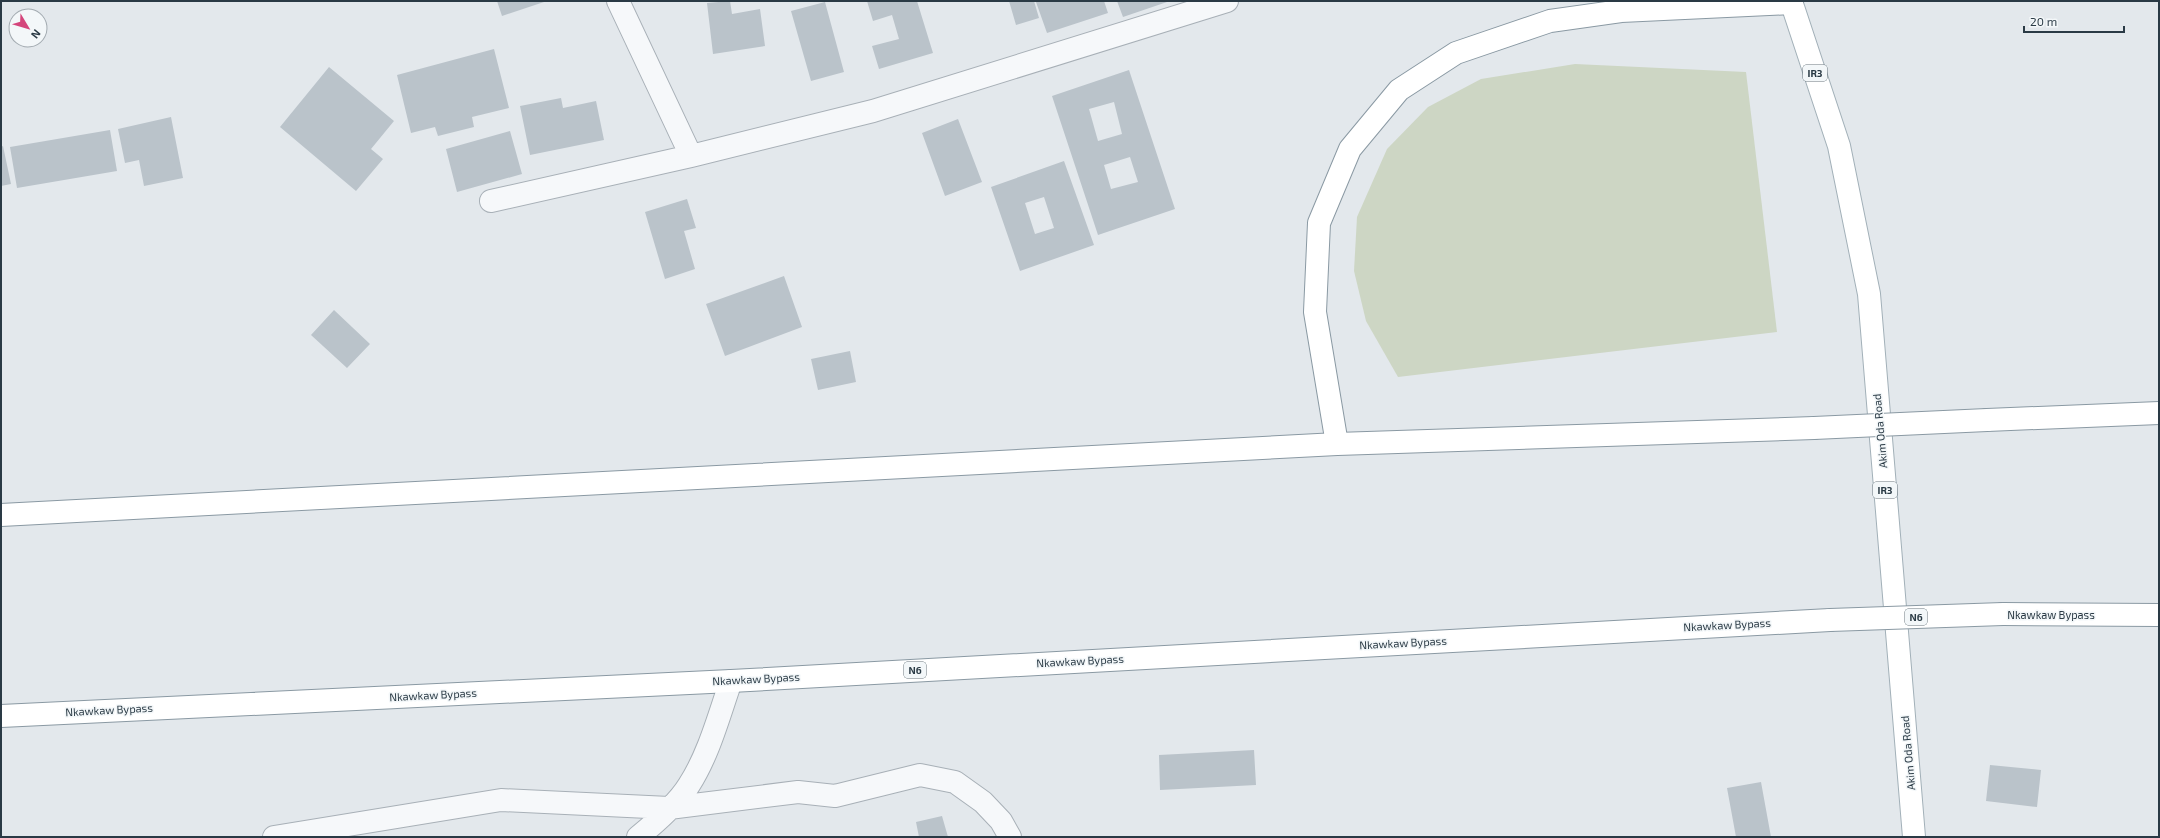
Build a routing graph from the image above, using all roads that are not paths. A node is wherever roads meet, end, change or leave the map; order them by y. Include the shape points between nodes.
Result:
1 (618, 1) edge
2 (1227, 1) edge
3 (1791, 2) edge
4 (690, 156) junction
5 (492, 201) dead end
6 (2159, 413) edge
7 (1337, 444) junction
8 (1, 515) edge
9 (2159, 615) edge
10 (731, 680) junction
11 (1, 716) edge
12 (668, 808) junction
13 (274, 837) edge
14 (638, 837) edge
15 (1010, 837) edge
16 (1914, 837) edge

1 - 4 street
2 - 4 street via 873,112
3 - 7 main road via 1621,11 1550,21 1456,53 1399,90 1350,149 1319,223 1316,312
3 - 16 main road, Akim Oda Road / IR3 via 1840,146 1869,294
4 - 5 street
6 - 7 main road, bridge
7 - 8 main road
9 - 10 main road, Nkawkaw Bypass / N6, bridge via 2003,614 1830,620
10 - 11 main road, Nkawkaw Bypass / N6
10 - 12 street via 689,786
12 - 13 street via 500,800
12 - 14 street
12 - 15 street via 798,792 835,796 920,775 955,782 983,802 1001,821

